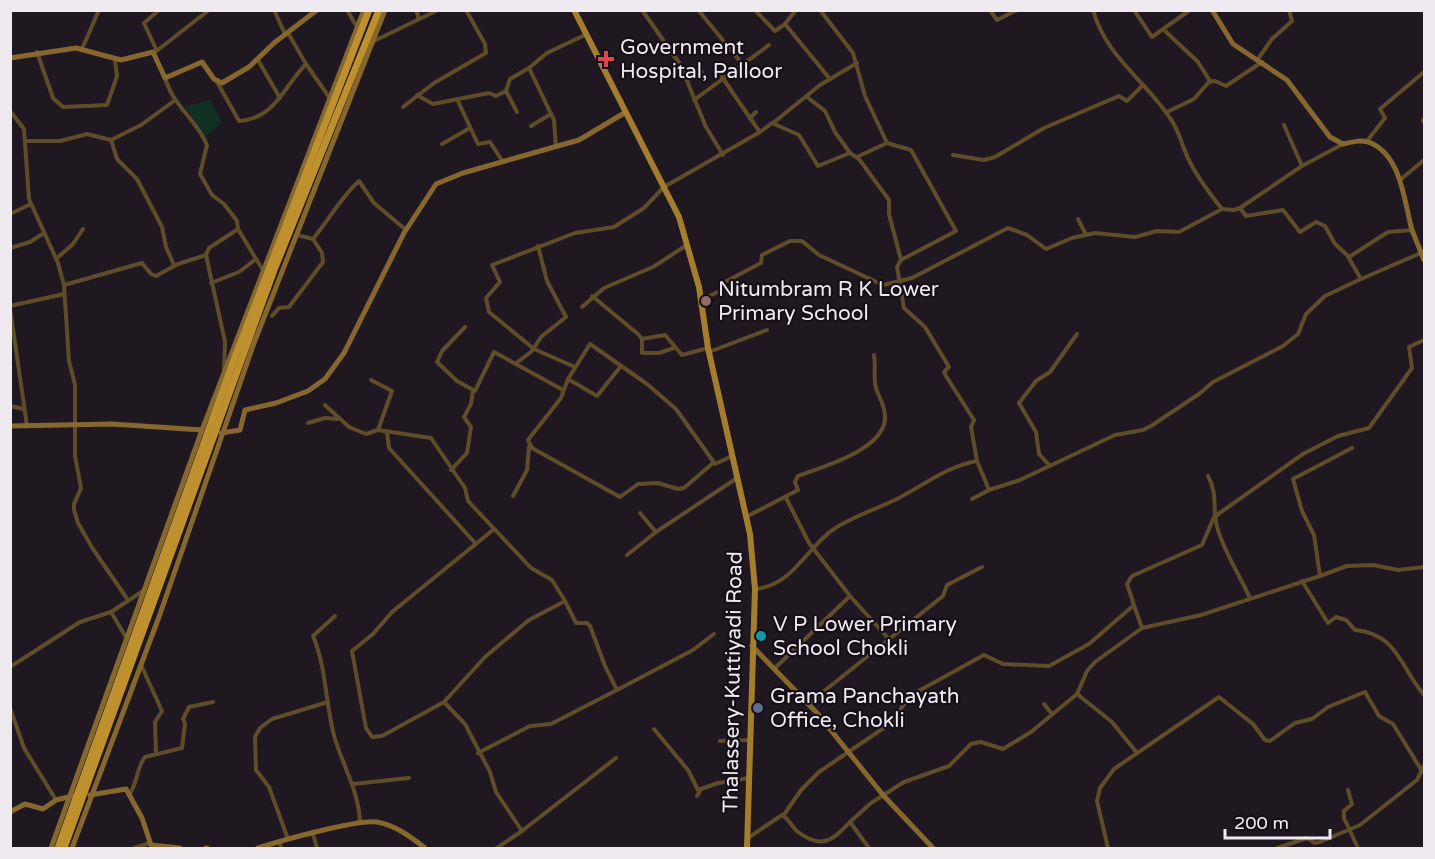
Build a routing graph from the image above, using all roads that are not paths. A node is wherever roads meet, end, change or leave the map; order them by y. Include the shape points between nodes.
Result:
1 (99, 10) edge
2 (159, 10) edge
3 (209, 10) edge
4 (274, 10) edge
5 (317, 10) edge
6 (347, 10) edge
7 (364, 10) edge
8 (369, 10) edge
9 (379, 10) edge
10 (385, 10) edge
11 (416, 10) edge
12 (438, 10) edge
13 (466, 10) edge
14 (574, 10) edge
15 (642, 10) edge
16 (755, 10) edge
17 (796, 10) edge
18 (820, 10) edge
19 (990, 10) edge
20 (1017, 10) edge
21 (1093, 10) edge
22 (1134, 10) edge
23 (1190, 10) edge
24 (1212, 10) edge
25 (1289, 10) edge
26 (699, 11) edge
27 (419, 19) junction
28 (785, 24) junction
29 (357, 27) junction
30 (1164, 30) junction
31 (286, 33) junction
32 (585, 34) junction
33 (373, 41) junction
34 (769, 45) dead end
35 (82, 49) junction
36 (10, 50) edge
37 (155, 51) junction
38 (37, 52) junction
39 (12, 57) edge
40 (258, 60) junction
41 (1260, 60) junction
42 (115, 61) junction
43 (856, 63) junction
44 (306, 64) junction
45 (744, 66) junction
46 (529, 68) junction
47 (702, 72) dead end
48 (1425, 72) edge
49 (722, 77) junction
50 (165, 78) junction
51 (830, 79) junction
52 (687, 80) junction
53 (216, 81) junction
54 (1210, 81) junction
55 (1143, 85) junction
56 (506, 91) junction
57 (417, 95) junction
58 (329, 97) junction
59 (807, 97) junction
60 (280, 98) junction
61 (457, 99) junction
62 (694, 100) junction
63 (174, 101) junction
64 (403, 107) dead end
65 (10, 111) edge
66 (516, 112) dead end
67 (626, 112) junction
68 (756, 112) dead end
69 (1166, 112) junction
70 (551, 114) junction
71 (750, 118) junction
72 (772, 123) junction
73 (1284, 125) dead end
74 (531, 126) dead end
75 (470, 128) junction
76 (760, 132) junction
77 (111, 140) junction
78 (26, 141) junction
79 (887, 142) junction
80 (1366, 142) junction
81 (442, 144) dead end
82 (1343, 144) junction
83 (556, 147) junction
84 (850, 153) junction
85 (723, 155) junction
86 (953, 155) dead end
87 (856, 157) junction
88 (1425, 160) edge
89 (503, 162) junction
90 (1302, 166) junction
91 (1399, 180) junction
92 (664, 188) junction
93 (31, 204) junction
94 (1240, 208) junction
95 (1222, 209) junction
96 (10, 214) edge
97 (1078, 219) dead end
98 (83, 229) dead end
99 (238, 229) junction
100 (406, 230) junction
101 (1412, 230) junction
102 (44, 233) junction
103 (296, 235) junction
104 (1086, 235) junction
105 (313, 239) junction
106 (688, 244) junction
107 (538, 246) junction
108 (10, 248) edge
109 (1422, 252) edge
110 (206, 255) junction
111 (1348, 257) junction
112 (56, 259) junction
113 (255, 259) junction
114 (901, 260) junction
115 (1425, 260) edge
116 (174, 266) junction
117 (263, 270) junction
118 (1361, 279) junction
119 (901, 281) junction
120 (211, 283) junction
121 (64, 285) junction
122 (64, 294) junction
123 (592, 296) junction
124 (700, 300) junction
125 (10, 307) edge
126 (582, 307) dead end
127 (272, 316) dead end
128 (465, 327) dead end
129 (767, 330) dead end
130 (1077, 334) dead end
131 (642, 339) junction
132 (1425, 340) edge
133 (675, 348) junction
134 (534, 349) junction
135 (708, 350) junction
136 (13, 355) edge
137 (874, 355) dead end
138 (437, 362) junction
139 (515, 364) junction
140 (432, 366) dead end
141 (621, 366) junction
142 (576, 367) junction
143 (223, 374) junction
144 (568, 379) junction
145 (371, 380) dead end
146 (473, 390) junction
147 (563, 390) junction
148 (325, 405) dead end
149 (10, 406) edge
150 (24, 409) junction
151 (337, 419) junction
152 (308, 423) dead end
153 (10, 426) edge
154 (27, 426) junction
155 (75, 426) junction
156 (202, 430) junction
157 (378, 430) junction
158 (387, 432) junction
159 (221, 433) junction
160 (527, 445) junction
161 (1352, 448) dead end
162 (732, 456) junction
163 (977, 461) junction
164 (713, 463) junction
165 (1050, 465) junction
166 (451, 470) junction
167 (1208, 476) dead end
168 (736, 478) junction
169 (989, 490) junction
170 (513, 496) dead end
171 (786, 498) junction
172 (972, 499) dead end
173 (640, 513) dead end
174 (1214, 516) junction
175 (746, 517) junction
176 (493, 530) junction
177 (656, 532) junction
178 (476, 544) junction
179 (813, 549) junction
180 (627, 555) dead end
181 (982, 567) dead end
182 (1425, 567) edge
183 (1320, 576) junction
184 (1302, 580) junction
185 (146, 589) junction
186 (755, 589) junction
187 (850, 596) junction
188 (1250, 598) junction
189 (128, 600) junction
190 (565, 601) junction
191 (1134, 605) junction
192 (111, 612) junction
193 (335, 616) dead end
194 (1142, 628) junction
195 (714, 634) dead end
196 (888, 638) junction
197 (127, 639) junction
198 (752, 646) junction
199 (142, 667) dead end
200 (10, 668) edge
201 (775, 668) junction
202 (617, 690) junction
203 (1077, 694) junction
204 (1425, 695) edge
205 (213, 702) dead end
206 (328, 702) junction
207 (444, 702) junction
208 (808, 704) junction
209 (1044, 704) dead end
210 (10, 708) edge
211 (1052, 714) junction
212 (654, 729) dead end
213 (750, 740) junction
214 (720, 741) dead end
215 (847, 751) junction
216 (156, 753) junction
217 (478, 753) junction
218 (1137, 753) junction
219 (616, 758) dead end
220 (1425, 766) edge
221 (1422, 771) junction
222 (409, 778) dead end
223 (749, 778) junction
224 (353, 784) junction
225 (1348, 790) dead end
226 (700, 791) junction
227 (81, 795) junction
228 (129, 795) junction
229 (883, 795) junction
230 (697, 796) dead end
231 (56, 800) junction
232 (10, 812) edge
233 (783, 816) junction
234 (850, 822) junction
235 (360, 823) junction
236 (1350, 827) junction
237 (522, 831) junction
238 (313, 834) junction
239 (747, 838) junction
240 (288, 839) junction
241 (279, 842) junction
242 (150, 843) junction
243 (51, 849) edge
244 (58, 849) edge
245 (64, 849) edge
246 (72, 849) edge
247 (134, 849) edge
248 (180, 849) edge
249 (258, 849) edge
250 (281, 849) edge
251 (317, 849) edge
252 (425, 849) edge
253 (497, 849) edge
254 (747, 849) edge
255 (869, 849) edge
256 (933, 849) edge
257 (1108, 849) edge
258 (1277, 849) edge
259 (1358, 849) edge

1 - 35 street
2 - 37 street via 144,23
3 - 37 street
4 - 31 street
5 - 31 main road
6 - 29 street
7 - 29 main road
8 - 227 highway via 234,360
9 - 227 highway via 274,270
10 - 33 main road
11 - 27 street
12 - 27 street
13 - 57 street via 485,44 486,54
14 - 32 main road, Thalassery-Kuttiyadi Road
15 - 52 street
16 - 28 street via 775,31
17 - 28 street
18 - 43 street via 848,45
19 - 20 street via 997,20
21 - 55 street via 1120,62
22 - 30 street via 1152,37
23 - 30 street
24 - 41 main road via 1233,44
25 - 41 street via 1292,21 1272,39
26 - 45 street
27 - 33 street
28 - 51 street
29 - 58 main road
30 - 54 street via 1198,62
31 - 40 main road
31 - 44 street
32 - 46 street via 547,53
32 - 67 main road, Thalassery-Kuttiyadi Road
33 - 103 main road
34 - 45 street
35 - 38 main road
35 - 42 main road
36 - 39 street
37 - 42 main road
37 - 50 main road
38 - 39 main road
38 - 42 street via 53,98 63,106 107,105 117,76
40 - 53 main road via 227,82
40 - 60 street
41 - 54 street via 1226,86
41 - 82 main road via 1287,80 1330,137
43 - 51 street
43 - 79 street via 865,96
44 - 58 street
44 - 60 street
45 - 49 street
46 - 56 street via 510,80
46 - 70 street
47 - 52 street
48 - 80 street via 1380,109 1385,118
49 - 62 street
49 - 71 street
50 - 53 main road via 202,62
50 - 63 street
51 - 59 street
52 - 62 street
53 - 60 street via 239,121 268,112
54 - 69 street via 1188,103
55 - 69 street
55 - 86 street via 1127,101 1119,96 1083,109 995,157 984,160
56 - 61 street via 496,96 489,93
56 - 66 street
57 - 61 street via 433,104
57 - 64 street
58 - 117 main road
59 - 72 street
59 - 84 street via 825,111
61 - 75 street
62 - 85 street
63 - 77 street
63 - 99 street via 204,139 207,150 200,174 212,195 235,217
65 - 78 street via 24,129
67 - 83 main road via 591,135
67 - 92 main road, Thalassery-Kuttiyadi Road
68 - 71 street
69 - 95 street via 1183,139 1184,151
70 - 74 street
70 - 83 street
71 - 76 street
72 - 76 street
72 - 84 street via 799,135 818,166
73 - 90 street
75 - 81 street
75 - 89 street via 477,144 490,142
76 - 85 street
77 - 78 street via 87,134 60,141
77 - 116 street via 117,159 137,179 162,227
78 - 93 street via 26,180
79 - 87 street
79 - 114 street via 911,150 956,231
80 - 82 main road
80 - 91 main road via 1383,153
82 - 90 street
83 - 89 main road
84 - 87 street
85 - 92 street
87 - 114 street via 889,200
88 - 91 street
89 - 100 main road via 436,184
90 - 94 street
91 - 101 main road
92 - 106 main road, Thalassery-Kuttiyadi Road
92 - 107 street via 644,208 614,227 575,233
93 - 96 street
93 - 102 street
94 - 95 street
94 - 111 street via 1252,217 1282,210 1300,232 1316,222 1325,226
95 - 104 street via 1179,232 1158,231 1136,237
97 - 104 street
98 - 112 street
99 - 110 street via 209,248
99 - 113 street
100 - 105 street via 374,203 359,181
100 - 159 main road via 344,353 325,379 308,391 276,403 247,408 240,430
101 - 109 main road
101 - 111 street via 1388,232
102 - 108 street
102 - 112 street
103 - 105 street
103 - 159 main road
104 - 119 street via 1046,249 1027,235 1008,228
105 - 127 street via 323,262 289,307 279,308
106 - 123 street via 653,267
106 - 124 main road, Thalassery-Kuttiyadi Road
107 - 134 street via 547,281 566,316 541,337
107 - 134 street via 492,265 500,282 486,298 489,312
109 - 115 main road
109 - 118 street
110 - 116 street
110 - 120 street
111 - 118 street
112 - 121 street
113 - 117 street
113 - 120 street via 239,272
114 - 119 street via 897,265
116 - 121 street via 153,276 142,263
117 - 143 main road
118 - 165 street via 1325,296 1306,314 1298,334 1282,346 1213,382 1151,426 1115,435
119 - 124 street via 883,285 874,282 819,255 802,241 790,241 762,255 761,263 723,283 724,289
119 - 163 street via 904,308 936,343 949,367 944,372 974,420 971,427
120 - 143 street via 225,342
121 - 122 street
122 - 125 street
122 - 155 street via 69,361 75,385
123 - 126 street
123 - 131 street
124 - 135 main road, Thalassery-Kuttiyadi Road
125 - 136 street
128 - 138 street
129 - 135 street
130 - 165 street via 1050,372 1036,381 1019,403 1036,432 1039,454
131 - 133 street via 665,334
131 - 133 street via 644,353
132 - 174 street via 1409,347 1412,368 1369,428 1338,435 1303,454
133 - 135 street via 682,355
134 - 139 street
134 - 142 street
135 - 162 main road, Thalassery-Kuttiyadi Road
136 - 150 street
137 - 171 street via 876,388 885,421 878,436 847,457 798,476 798,490
138 - 140 street
138 - 146 street
139 - 146 street via 494,352 477,389
139 - 147 street
141 - 142 street via 590,344
141 - 144 street via 597,396
141 - 164 street via 676,410
142 - 144 street
143 - 156 main road
144 - 147 street
145 - 157 street via 392,391
146 - 166 street via 464,417 471,427 467,453
147 - 160 street
148 - 151 street
149 - 150 street
150 - 154 street
151 - 152 street
151 - 157 street via 366,434
153 - 154 main road
154 - 155 main road
155 - 156 main road via 112,424
155 - 189 street via 81,488 74,504 78,523
156 - 185 main road
157 - 158 street
158 - 166 street via 428,436
158 - 178 street via 389,448
159 - 227 main road via 159,617
160 - 164 street via 620,497 638,484 684,488
160 - 170 street via 527,470
161 - 183 street via 1293,479 1314,535
162 - 164 street
162 - 168 main road, Thalassery-Kuttiyadi Road
163 - 169 street
163 - 179 street via 919,485 837,527
165 - 169 street
166 - 176 street via 465,488 468,501
167 - 174 street via 1216,490
168 - 175 main road, Thalassery-Kuttiyadi Road
168 - 177 street
169 - 172 street
171 - 175 street
171 - 179 street
173 - 177 street
174 - 188 street via 1218,533
174 - 191 street via 1202,545 1127,580
175 - 186 main road, Thalassery-Kuttiyadi Road
176 - 178 street
176 - 190 street via 531,568 549,576
177 - 180 street
178 - 207 street via 351,651 366,728 372,737 382,736
179 - 186 street via 796,568
179 - 187 street
181 - 196 street via 947,585 943,596
182 - 183 street via 1398,570 1373,565 1347,566
183 - 184 street
184 - 188 street
184 - 204 street via 1328,623 1336,617 1346,620 1355,630 1372,632 1391,644 1412,681
185 - 189 street
185 - 197 main road
186 - 198 main road, Thalassery-Kuttiyadi Road
187 - 196 street
187 - 201 street
188 - 194 street via 1201,615
189 - 192 street
190 - 202 street via 576,624 590,626
190 - 207 street via 529,620 480,662
191 - 194 street
191 - 215 street via 1089,644 1049,666 1003,664 990,656 979,657 913,694 894,721
192 - 197 street
192 - 200 street via 80,622
193 - 206 street via 313,636 323,662
194 - 203 street via 1095,662
195 - 202 street via 693,650
196 - 208 street
197 - 227 main road
198 - 201 main road
198 - 213 main road, Thalassery-Kuttiyadi Road
199 - 216 street via 162,711 155,722
201 - 208 main road
202 - 217 street via 551,724 530,726
203 - 211 street
203 - 218 street via 1112,722
205 - 216 street via 193,705 186,711 182,748
206 - 224 street via 335,739
206 - 240 street via 272,719 255,737 256,771 269,787
207 - 217 street via 465,724
208 - 215 main road
209 - 211 street
210 - 231 street via 24,748
211 - 229 street via 1003,749 981,742 971,744 942,771 904,782
212 - 226 street
213 - 214 street
213 - 223 main road, Thalassery-Kuttiyadi Road
215 - 229 main road
215 - 233 street via 807,784
216 - 228 street via 142,759
217 - 237 street via 493,777 491,783 496,792
218 - 221 street via 1219,697 1270,741 1295,723 1312,719 1328,707 1365,692 1379,716 1393,724
218 - 257 street via 1114,769 1097,795
219 - 237 street
220 - 221 street
221 - 236 street via 1417,780 1360,825
222 - 224 street
223 - 226 street via 711,784
223 - 239 main road, Thalassery-Kuttiyadi Road
224 - 235 street
225 - 236 street via 1352,804 1344,811 1344,818
226 - 230 street
227 - 228 main road via 123,789
227 - 231 main road
227 - 243 main road
227 - 244 highway
227 - 245 highway
227 - 246 main road
228 - 242 main road
229 - 234 street
229 - 256 main road
231 - 232 main road via 43,809 25,804
233 - 234 street via 797,831 819,842 834,839
233 - 239 street
234 - 255 street
235 - 238 main road
235 - 252 main road via 389,825
236 - 258 street via 1320,842 1307,838
236 - 259 street
237 - 253 street
238 - 240 main road
238 - 251 street
239 - 254 main road, Thalassery-Kuttiyadi Road
240 - 241 main road
241 - 249 main road
241 - 250 street
242 - 247 street
242 - 248 main road

